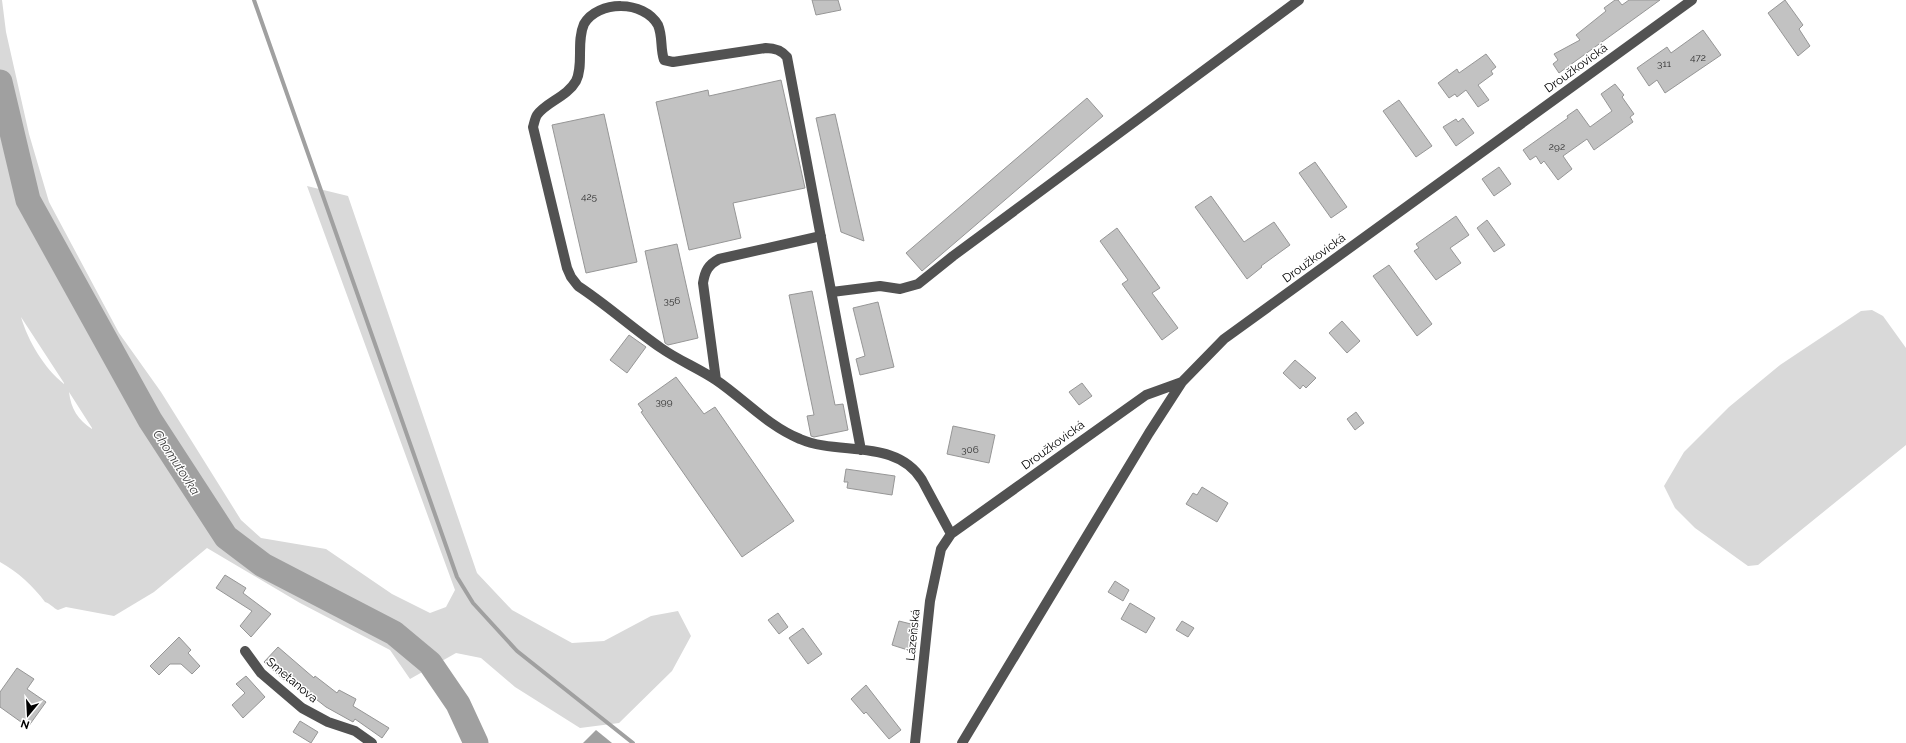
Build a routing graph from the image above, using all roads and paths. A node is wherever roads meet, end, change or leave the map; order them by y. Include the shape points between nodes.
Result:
1 (1299, 0) edge
2 (1692, 0) edge
3 (821, 236) junction
4 (832, 292) junction
5 (716, 380) junction
6 (1182, 382) junction
7 (862, 450) junction
8 (951, 534) junction
9 (245, 651) dead end
10 (372, 743) edge
11 (915, 743) edge
12 (962, 743) edge

1 - 4 street via 918,284 900,289 880,286
2 - 6 street, Droužkovická via 1224,339
3 - 4 street
3 - 5 street via 720,258 705,272 703,283
3 - 5 street via 787,57 782,52 775,48 766,48 674,62 664,60 661,51 663,39 657,24 647,11 632,3 619,1 605,3 593,11 579,38 580,54 576,81 557,101 536,116 533,127 567,268 578,286 661,348
4 - 7 street
5 - 7 street via 782,430 801,440
6 - 8 street, Droužkovická via 1146,395
6 - 12 street
7 - 8 street via 895,457 917,472
8 - 11 street, Lázeňská via 941,548 930,601
9 - 10 street, Smetanova via 261,673 302,708 328,722 355,731

